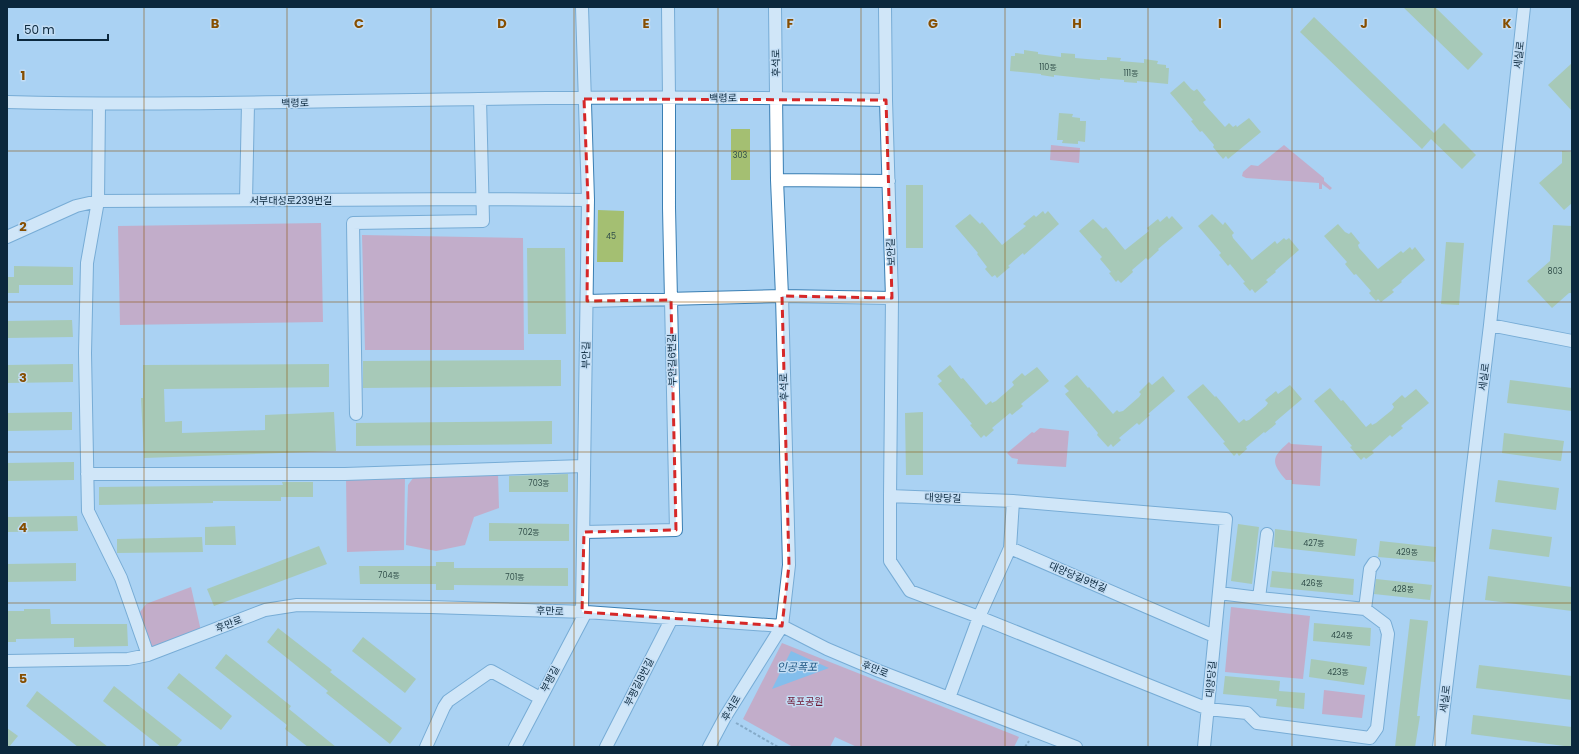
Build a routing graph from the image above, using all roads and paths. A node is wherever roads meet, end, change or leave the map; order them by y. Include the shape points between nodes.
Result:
1 (582, 7) edge
2 (668, 7) edge
3 (775, 7) edge
4 (885, 7) edge
5 (1524, 7) edge
6 (776, 97) junction
7 (669, 98) junction
8 (480, 99) junction
9 (584, 99) junction
10 (886, 100) junction
11 (7, 102) edge
12 (99, 104) junction
13 (248, 104) junction
14 (777, 180) junction
15 (888, 181) junction
16 (483, 199) junction
17 (246, 200) junction
18 (588, 200) junction
19 (98, 202) junction
20 (7, 237) edge
21 (782, 296) junction
22 (892, 298) junction
23 (671, 300) junction
24 (587, 302) junction
25 (1490, 325) junction
26 (1572, 341) edge
27 (356, 414) dead end
28 (584, 466) junction
29 (87, 474) junction
30 (890, 496) junction
31 (1013, 501) junction
32 (584, 532) junction
33 (1267, 534) dead end
34 (1010, 548) junction
35 (1374, 563) dead end
36 (1219, 593) junction
37 (1259, 598) junction
38 (1364, 609) junction
39 (584, 612) junction
40 (979, 617) junction
41 (672, 618) junction
42 (782, 626) junction
43 (1214, 636) junction
44 (148, 655) junction
45 (7, 662) edge
46 (540, 698) junction
47 (949, 698) junction
48 (1208, 709) junction
49 (725, 717) junction
50 (426, 747) edge
51 (515, 747) edge
52 (606, 747) edge
53 (709, 747) edge
54 (778, 747) edge
55 (1076, 747) edge
56 (1204, 747) edge
57 (1439, 747) edge

1 - 9 street
2 - 7 street
3 - 6 street, 후석로
4 - 10 street, 보안길
5 - 25 street, 세실로
6 - 7 street, 백령로
6 - 10 street, 백령로
6 - 14 street, 후석로
7 - 9 street, 백령로
7 - 23 street, 부안길6번길
8 - 9 street, 백령로
8 - 13 street, 백령로
8 - 16 street
9 - 18 street, 부안길
10 - 15 street, 보안길
11 - 12 street, 백령로
12 - 13 street, 백령로
12 - 19 street
13 - 17 street
14 - 15 street
14 - 21 street, 후석로
15 - 22 street, 보안길
16 - 17 street, 서부대성로239번길
16 - 18 street, 서부대성로239번길
16 - 27 street via 483,221 353,223
17 - 19 street, 서부대성로239번길
18 - 24 street, 부안길
19 - 20 street, 서부대성로239번길 via 76,206
19 - 29 street via 87,263
21 - 22 street
21 - 23 street
21 - 42 street, 후석로 via 789,565
22 - 30 street, 보안길
23 - 24 street
23 - 32 street, 부안길6번길 via 676,530
24 - 28 street, 부안길
25 - 26 street
25 - 57 street, 세실로
28 - 29 street via 345,474
28 - 32 street, 부안길
29 - 44 street via 88,511 121,578
30 - 31 street, 대양당길
30 - 40 street, 대양당길 via 890,561 910,592
31 - 34 street
31 - 36 street, 대양당길 via 1226,519
32 - 39 street, 부안길
33 - 37 street
34 - 40 street
34 - 43 street, 대양당길9번길
35 - 38 street via 1370,569
36 - 37 street
36 - 43 street, 대양당길
37 - 38 street
38 - 48 street via 1385,624 1388,634 1377,728 1370,738 1257,723 1247,713
39 - 41 street, 후만로
39 - 44 street, 후만로 via 297,605 266,610
39 - 46 street, 부평길
40 - 47 street
40 - 48 street, 대양당길
41 - 42 street, 후만로
41 - 52 street, 부평길8번길
42 - 47 street, 후만로 via 827,649
42 - 49 street, 후석로
43 - 48 street, 대양당길
44 - 45 street, 후만로 via 128,659
46 - 50 street via 491,671 448,701
46 - 51 street, 부평길
47 - 55 street, 후만로
48 - 56 street, 대양당길
49 - 53 street, 후석로
49 - 54 path

